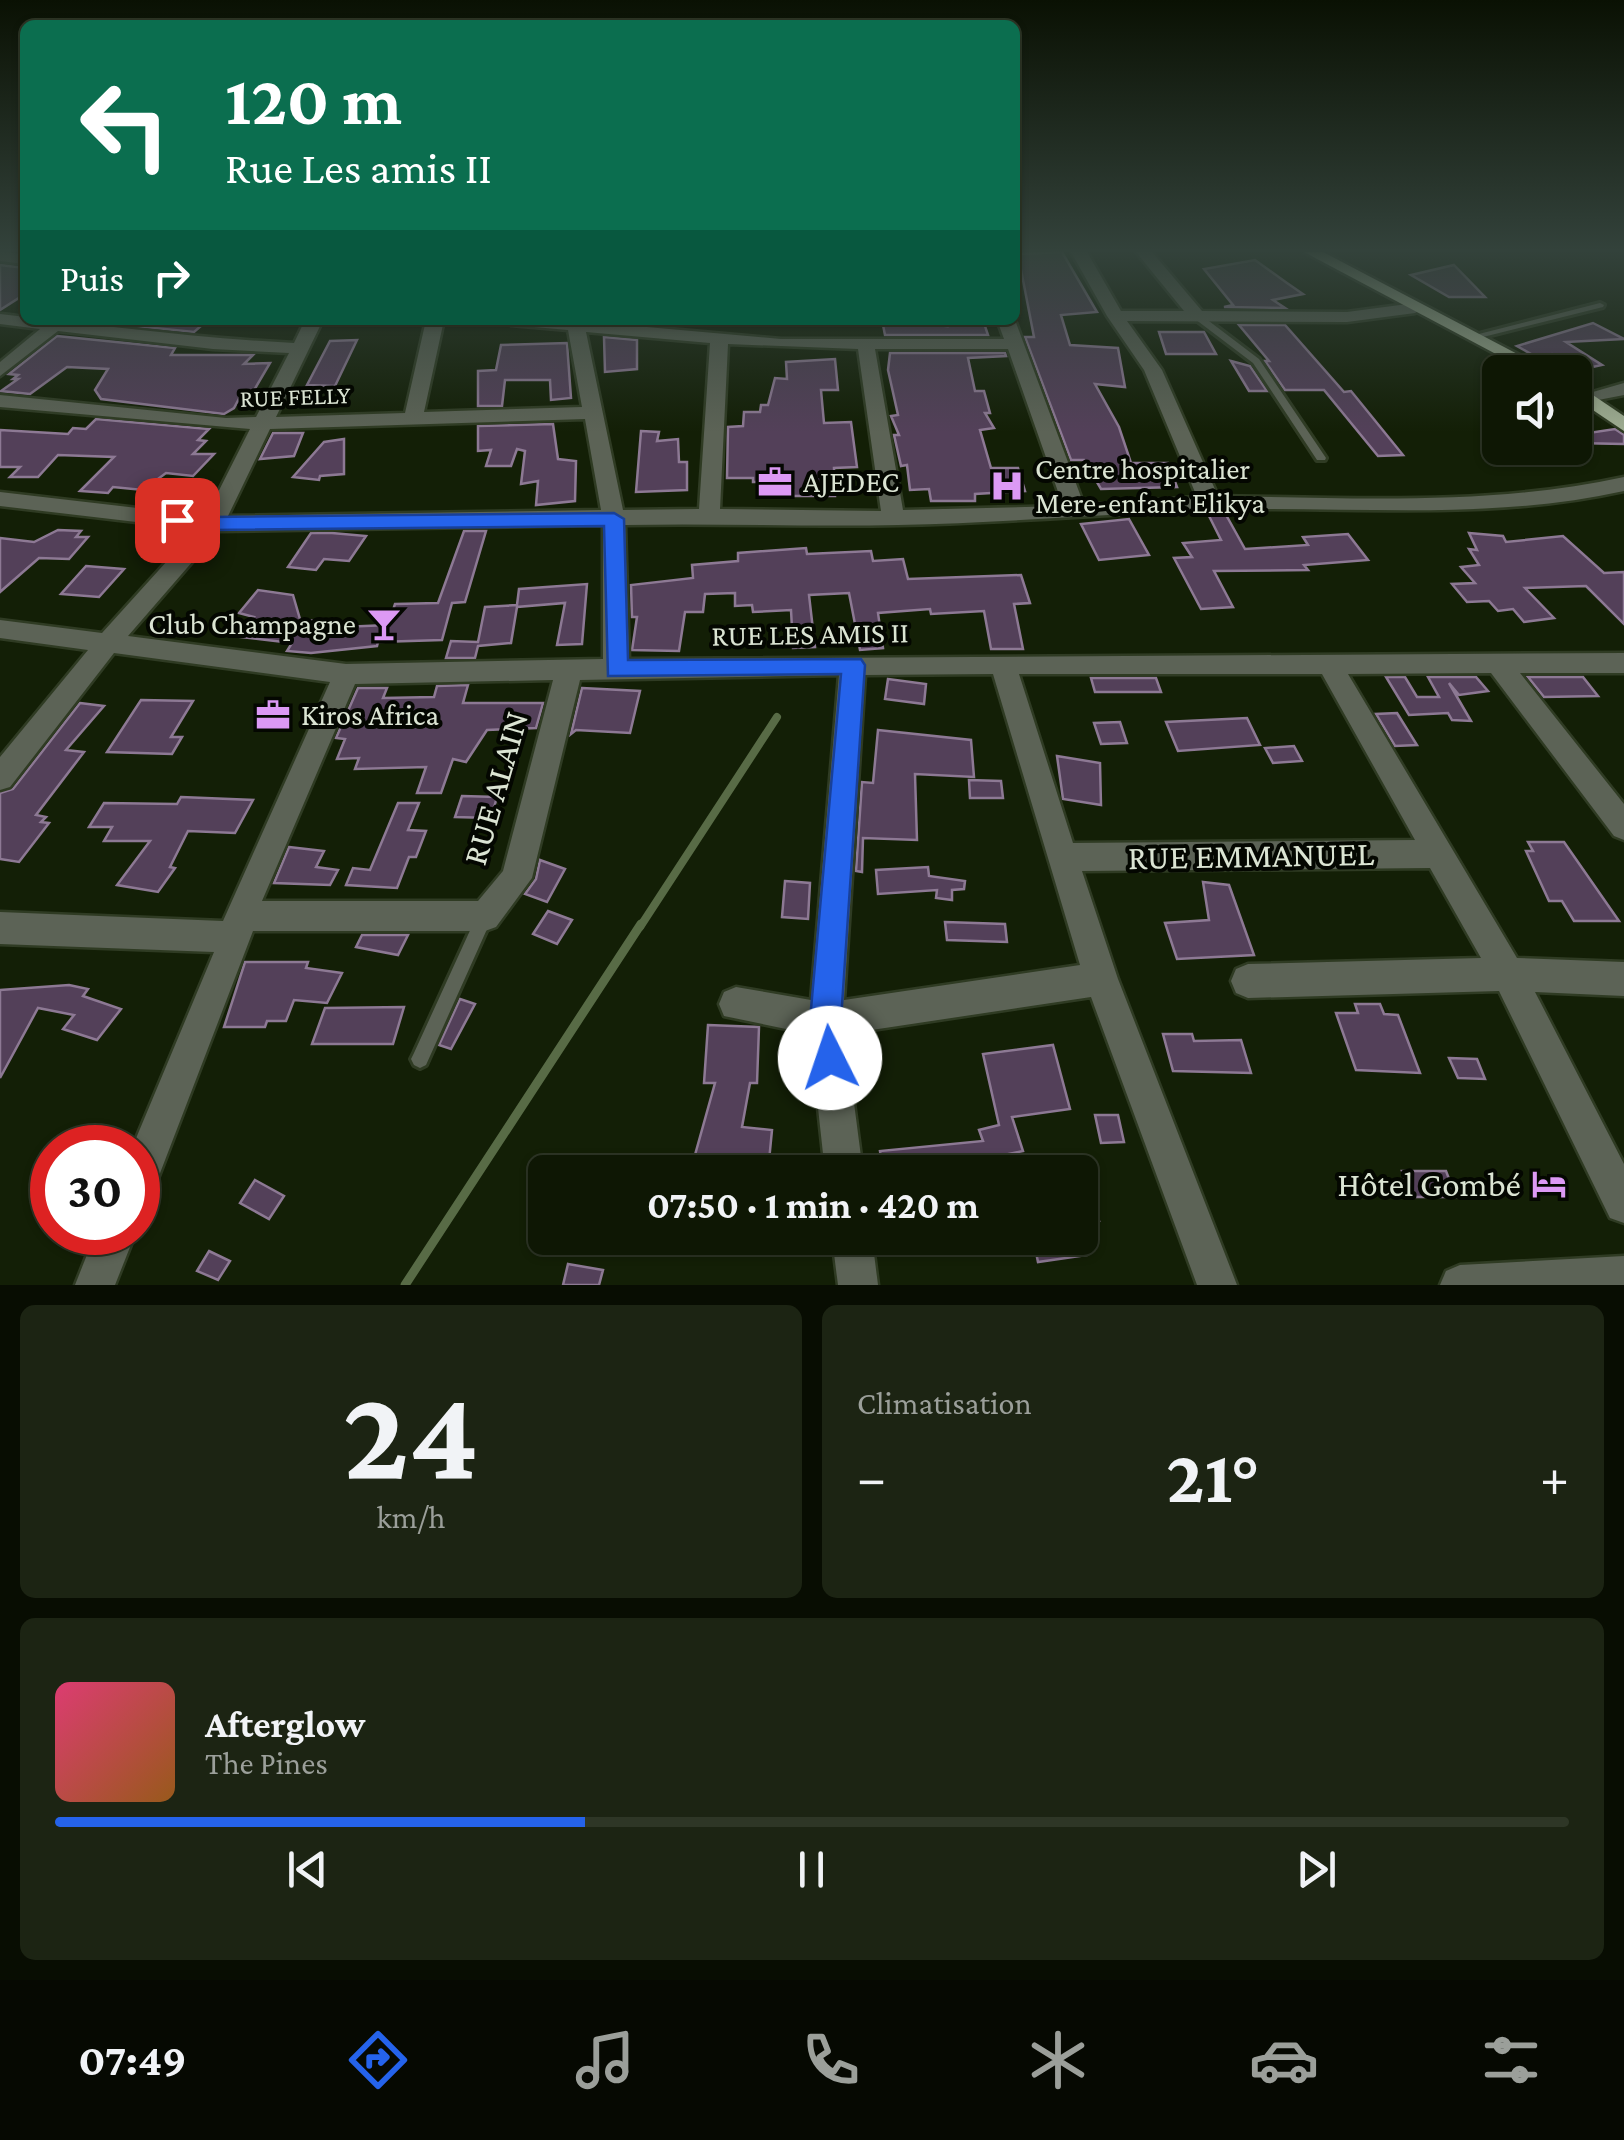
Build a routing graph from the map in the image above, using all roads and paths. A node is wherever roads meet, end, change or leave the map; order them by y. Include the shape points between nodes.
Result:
1 (1113, 312) edge
2 (1194, 312) edge
3 (1388, 312) edge
4 (1424, 312) edge
5 (1572, 312) edge
6 (1115, 316) junction
7 (1198, 317) junction
8 (55, 325) edge
9 (72, 325) edge
10 (311, 325) edge
11 (434, 325) edge
12 (566, 325) edge
13 (576, 325) edge
14 (778, 325) edge
15 (1008, 325) edge
16 (1475, 336) junction
17 (720, 339) junction
18 (780, 344) junction
19 (1016, 344) junction
20 (866, 346) junction
21 (297, 348) junction
22 (1511, 355) edge
23 (0, 372) edge
24 (1624, 389) edge
25 (1592, 391) edge
26 (1592, 400) edge
27 (0, 401) edge
28 (592, 413) junction
29 (414, 416) junction
30 (260, 422) junction
31 (1624, 425) edge
32 (1321, 458) dead end
33 (1624, 484) edge
34 (0, 499) edge
35 (1210, 503) junction
36 (1076, 513) junction
37 (710, 516) junction
38 (893, 518) junction
39 (614, 519) junction
40 (212, 524) junction
41 (0, 629) edge
42 (106, 646) junction
43 (1328, 662) junction
44 (1624, 663) edge
45 (853, 665) junction
46 (1003, 666) junction
47 (1500, 666) junction
48 (616, 669) junction
49 (570, 670) junction
50 (346, 674) junction
51 (0, 778) edge
52 (1624, 827) edge
53 (1440, 854) junction
54 (1062, 857) junction
55 (486, 916) junction
56 (238, 927) junction
57 (0, 928) edge
58 (1508, 974) junction
59 (1101, 978) junction
60 (1624, 979) edge
61 (1248, 981) dead end
62 (736, 1004) dead end
63 (826, 1020) junction
64 (420, 1059) dead end
65 (160, 1125) edge
66 (842, 1155) edge
67 (1624, 1204) edge
68 (107, 1255) edge
69 (854, 1255) edge
70 (1624, 1276) edge
71 (95, 1285) edge
72 (858, 1285) edge
73 (1217, 1285) edge
74 (1460, 1285) edge

1 - 6 street
2 - 7 street
3 - 7 street
4 - 16 main road
5 - 16 lane
6 - 7 street
6 - 35 street via 1154,370
7 - 32 lane via 1256,361
8 - 23 street
9 - 21 street
10 - 21 street
11 - 29 street
12 - 28 street
13 - 17 street
14 - 18 street
15 - 19 street
16 - 22 main road
17 - 18 street
17 - 37 street
18 - 20 street
19 - 20 street
19 - 36 street
20 - 38 street
21 - 30 street
24 - 25 street
26 - 31 main road
27 - 30 street, RUE FELLY
28 - 29 street, RUE FELLY
28 - 39 street
29 - 30 street, RUE FELLY
30 - 40 street
33 - 35 street via 1570,496 1410,506
34 - 40 street
35 - 36 street
36 - 38 street
37 - 38 street
37 - 39 street
39 - 40 street
39 - 48 street
40 - 42 street
41 - 42 street, RUE LES AMIS II
42 - 50 street, RUE LES AMIS II
42 - 51 street
43 - 46 street, RUE LES AMIS II
43 - 47 street, RUE LES AMIS II
43 - 53 street
44 - 47 street, RUE LES AMIS II
45 - 46 street, RUE LES AMIS II
45 - 48 street, RUE LES AMIS II
45 - 63 street
46 - 54 street
47 - 52 street
48 - 49 street, RUE LES AMIS II
49 - 50 street, RUE LES AMIS II
49 - 55 street, RUE ALAIN via 517,878
50 - 56 street
53 - 54 street, RUE EMMANUEL
53 - 58 street
54 - 59 street
55 - 56 street
55 - 64 lane
56 - 57 street
56 - 65 street
58 - 60 street
58 - 61 street
58 - 67 street
59 - 63 street
59 - 73 street
62 - 63 street
63 - 66 street
68 - 71 street
69 - 72 street
70 - 74 street

